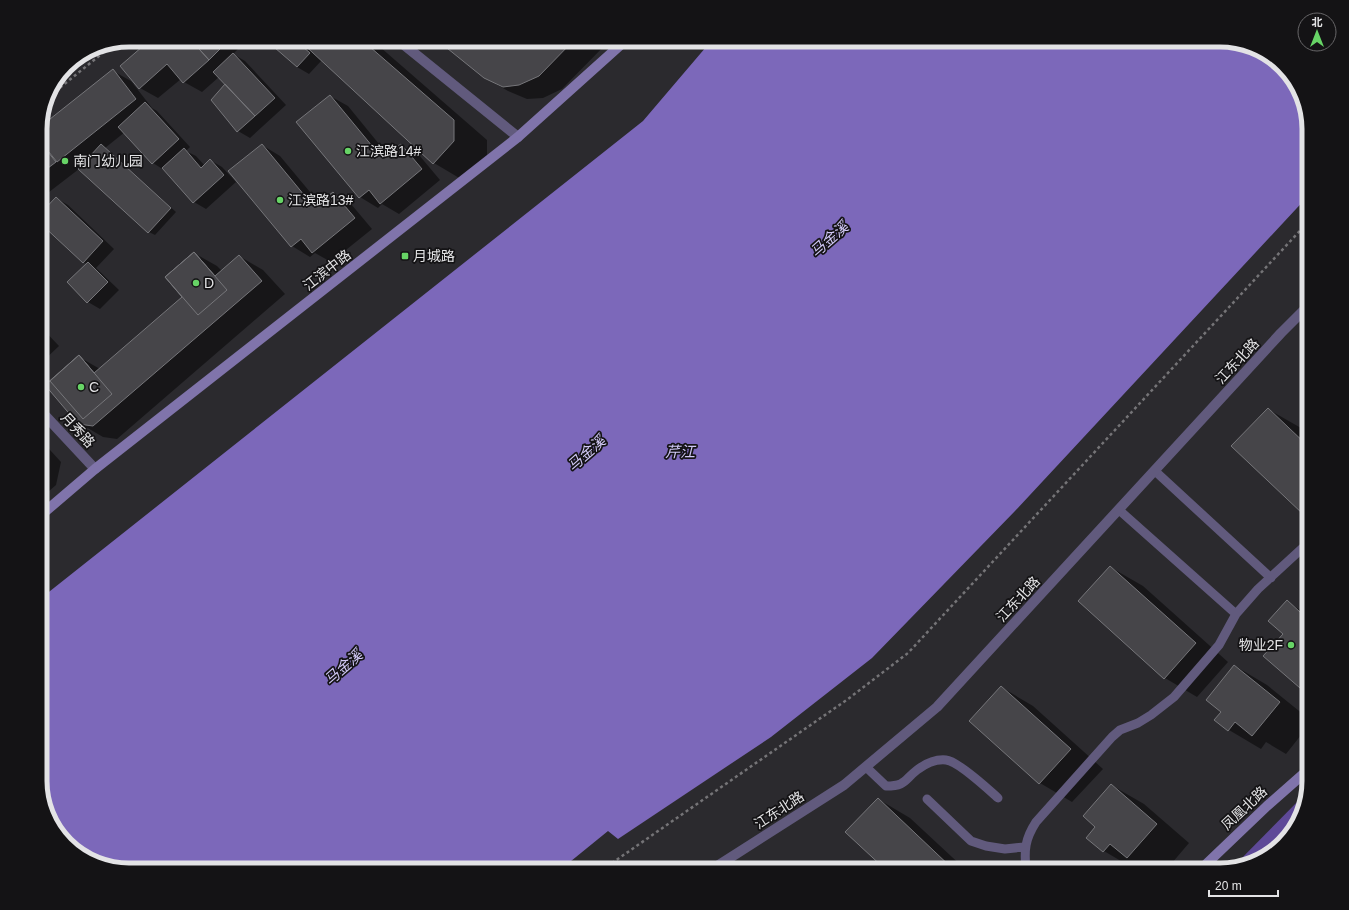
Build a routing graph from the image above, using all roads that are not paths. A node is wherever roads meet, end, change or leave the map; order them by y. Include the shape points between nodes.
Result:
1 (407, 47) edge
2 (618, 47) edge
3 (518, 138) junction
4 (1302, 313) edge
5 (47, 418) edge
6 (95, 469) junction
7 (1154, 471) junction
8 (47, 510) edge
9 (1119, 510) junction
10 (1302, 549) edge
11 (1271, 578) junction
12 (1236, 614) junction
13 (866, 767) junction
14 (1302, 775) edge
15 (998, 798) dead end
16 (927, 799) dead end
17 (1024, 847) junction
18 (722, 863) edge
19 (1025, 863) edge
20 (1207, 863) edge

1 - 3 street
2 - 3 main road, 江滨中路
3 - 6 main road, 江滨中路
4 - 7 street, 江东北路
5 - 6 street, 月秀路
6 - 8 main road, 江滨中路
7 - 9 street, 江东北路
7 - 11 lane
9 - 12 lane
9 - 13 street, 江东北路 via 937,707
10 - 11 lane
11 - 12 lane
12 - 17 lane via 1219,645 1174,697 1151,715 1120,730 1112,737 1036,822
13 - 15 lane via 886,786 895,786 905,782 918,769 934,761 948,760 963,768
13 - 18 street, 江东北路 via 844,785
14 - 20 main road, 凤凰北路
16 - 17 lane via 971,840 992,847
17 - 19 lane

